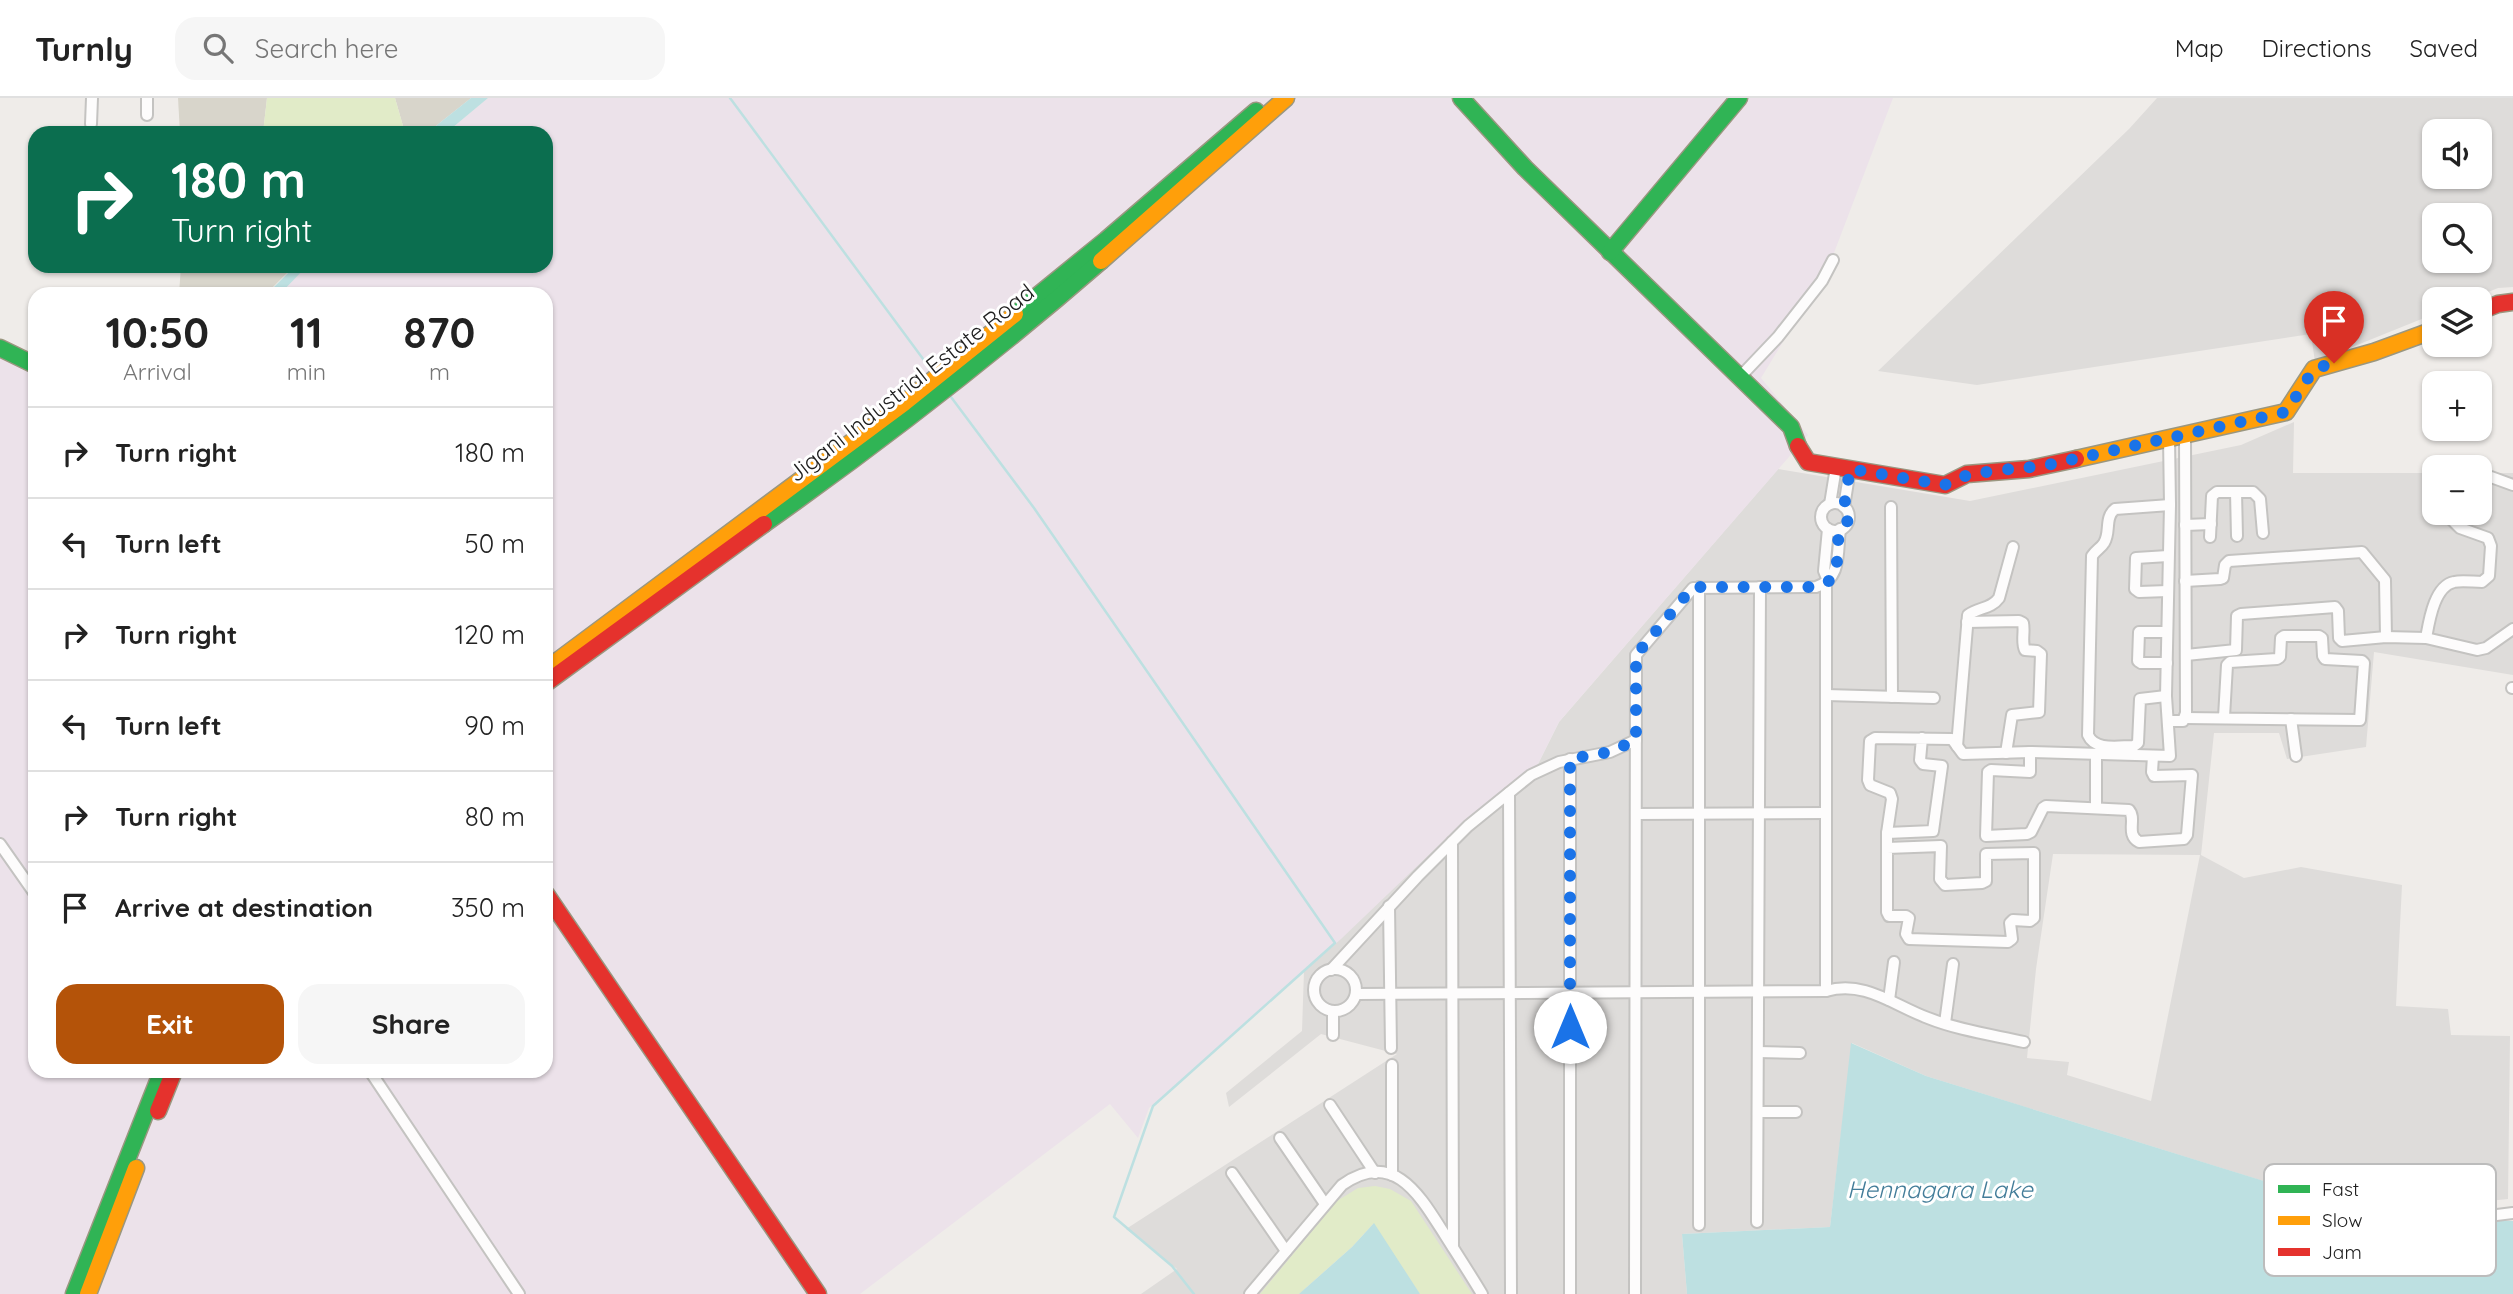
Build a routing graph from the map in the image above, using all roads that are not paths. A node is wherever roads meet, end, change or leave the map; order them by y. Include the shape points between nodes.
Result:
1 (92, 98) edge
2 (147, 98) edge
3 (1271, 98) edge
4 (1286, 98) edge
5 (1461, 98) edge
6 (1739, 98) edge
7 (147, 115) dead end
8 (91, 124) dead end
9 (1610, 252) junction
10 (1833, 260) dead end
11 (2513, 302) edge
12 (2492, 306) edge
13 (2422, 334) edge
14 (0, 348) edge
15 (28, 362) edge
16 (1739, 378) junction
17 (940, 382) junction
18 (2177, 436) junction
19 (1843, 468) junction
20 (2492, 477) edge
21 (2513, 485) edge
22 (2236, 492) junction
23 (2185, 497) junction
24 (2170, 501) junction
25 (1830, 504) junction
26 (1844, 507) junction
27 (1891, 507) dead end
28 (2211, 524) junction
29 (2185, 525) junction
30 (2457, 525) edge
31 (1834, 529) junction
32 (2263, 533) dead end
33 (2237, 536) dead end
34 (2210, 537) dead end
35 (2013, 548) dead end
36 (2168, 556) junction
37 (2185, 581) junction
38 (1827, 582) junction
39 (1699, 587) junction
40 (1760, 587) junction
41 (2168, 591) junction
42 (2186, 604) junction
43 (2167, 606) junction
44 (1967, 622) junction
45 (2513, 629) edge
46 (2166, 632) junction
47 (2386, 637) junction
48 (2426, 638) junction
49 (2186, 655) junction
50 (2167, 663) junction
51 (553, 665) edge
52 (553, 678) edge
53 (1826, 695) junction
54 (2165, 696) junction
55 (1892, 697) junction
56 (1934, 698) dead end
57 (2224, 717) junction
58 (2185, 718) junction
59 (2291, 719) junction
60 (2168, 721) junction
61 (1922, 737) junction
62 (1636, 740) junction
63 (1958, 746) junction
64 (2030, 752) junction
65 (2006, 754) junction
66 (2096, 755) junction
67 (2153, 756) junction
68 (2297, 756) dead end
69 (1570, 759) junction
70 (1509, 793) junction
71 (2096, 808) junction
72 (1759, 813) junction
73 (1826, 813) junction
74 (1636, 814) junction
75 (1699, 814) junction
76 (1887, 833) junction
77 (1986, 836) junction
78 (1452, 842) junction
79 (0, 844) edge
80 (1887, 848) junction
81 (1986, 854) junction
82 (28, 884) edge
83 (553, 904) edge
84 (1390, 906) junction
85 (1894, 962) dead end
86 (1953, 964) dead end
87 (1331, 970) junction
88 (1758, 991) junction
89 (1826, 991) junction
90 (1636, 992) junction
91 (1699, 992) junction
92 (1452, 993) junction
93 (1510, 993) junction
94 (1356, 994) junction
95 (1391, 994) junction
96 (1889, 1000) junction
97 (1333, 1011) junction
98 (1945, 1023) junction
99 (1333, 1035) dead end
100 (2024, 1042) dead end
101 (1391, 1048) dead end
102 (1758, 1052) junction
103 (1800, 1053) dead end
104 (1392, 1065) dead end
105 (159, 1078) edge
106 (171, 1078) edge
107 (375, 1078) edge
108 (1330, 1105) dead end
109 (1758, 1112) junction
110 (1796, 1112) dead end
111 (1280, 1138) dead end
112 (1375, 1172) junction
113 (1232, 1173) dead end
114 (1392, 1175) junction
115 (1325, 1204) junction
116 (1757, 1222) dead end
117 (1699, 1225) dead end
118 (1453, 1247) junction
119 (1286, 1251) junction
120 (74, 1294) edge
121 (88, 1294) edge
122 (519, 1294) edge
123 (818, 1294) edge
124 (1250, 1294) edge
125 (1482, 1294) edge
126 (1511, 1294) edge
127 (1570, 1294) edge
128 (1635, 1294) edge

1 - 8 street
2 - 7 street
3 - 17 main road, Jigani Industrial Estate Road
4 - 17 main road, Jigani Industrial Estate Road via 1046,309
5 - 9 main road
6 - 9 main road
9 - 16 main road
10 - 16 street via 1778,337
11 - 12 main road
13 - 18 main road via 2314,369 2286,412
14 - 15 main road
16 - 19 main road via 1791,427 1808,462
17 - 51 main road, Jigani Industrial Estate Road
17 - 52 main road, Jigani Industrial Estate Road via 836,472
18 - 19 main road via 2029,469 1967,474 1945,485
18 - 23 street
18 - 24 street
19 - 25 street
19 - 26 street
20 - 21 street
22 - 28 street via 2214,493
22 - 32 street via 2253,492 2260,499
22 - 33 street
23 - 24 street
23 - 29 street
24 - 36 street
24 - 54 street via 2115,509 2110,513 2104,543 2092,556 2091,741 2134,746 2138,743 2140,699
25 - 26 street
25 - 31 street via 1821,517 1824,525
26 - 31 street via 1848,520
27 - 55 street
28 - 29 street
28 - 34 street
29 - 37 street
30 - 48 street via 2488,538 2489,576 2482,582 2446,585 2431,607
31 - 38 street via 1835,572
35 - 44 street via 1999,598 1975,610
36 - 41 street
36 - 41 street via 2136,558 2135,589
37 - 42 street
37 - 47 street via 2223,578 2229,561 2362,552 2385,580
38 - 40 street
38 - 53 street
39 - 40 street
39 - 62 street via 1693,587 1636,655
39 - 75 street
40 - 72 street
41 - 43 street
42 - 43 street
42 - 49 street
43 - 46 street
44 - 63 street
44 - 65 street via 2020,621 2025,650 2040,654 2039,712 2012,715
45 - 48 street via 2477,650
46 - 50 street
46 - 50 street via 2139,632 2138,661
47 - 48 street
47 - 49 street via 2340,640 2335,607 2241,614 2237,616 2236,650
49 - 58 street
50 - 54 street
53 - 55 street
53 - 73 street
54 - 60 street
55 - 56 street
57 - 58 street
57 - 59 street
57 - 59 street via 2227,665 2277,659 2284,636 2319,636 2325,659 2364,663 2360,720
58 - 60 street via 2179,723
59 - 68 street
60 - 67 street via 2170,756
61 - 63 street via 1952,739
61 - 76 street via 1920,760 1941,766 1933,831
61 - 76 street via 1870,741 1870,786 1889,793 1892,799
62 - 69 street via 1610,752
62 - 74 street
63 - 65 street via 1963,754
64 - 65 street
64 - 66 street
64 - 77 street via 2030,772 1988,772
66 - 67 street
66 - 71 street
67 - 71 street via 2154,776 2192,775 2184,839 2139,842 2131,834 2132,811
69 - 70 street via 1540,770
69 - 127 street
70 - 78 street
70 - 93 street
71 - 77 street via 2046,806 2031,832
72 - 73 street
72 - 75 street
72 - 88 street
73 - 89 street
74 - 75 street
74 - 90 street
75 - 91 street
76 - 80 street
77 - 81 street
78 - 84 street
78 - 92 street
79 - 82 street
80 - 81 street via 1941,846 1940,879 1945,885 1986,881
80 - 81 street via 1887,912 1909,918 1909,939 2008,942 2013,920 2034,918 2034,853
83 - 123 main road
84 - 87 street
84 - 95 street
85 - 96 street
86 - 98 street
87 - 94 street via 1350,976
87 - 97 street via 1318,979 1315,994 1319,1004
88 - 89 street
88 - 91 street
88 - 102 street
89 - 96 street via 1858,988
90 - 91 street
90 - 93 street
90 - 128 street
91 - 117 street
92 - 93 street
92 - 95 street
92 - 118 street
93 - 126 street
94 - 95 street
94 - 97 street via 1346,1008
95 - 101 street
96 - 98 street
97 - 99 street
98 - 100 street
102 - 103 street
102 - 109 street
104 - 114 street
105 - 120 main road
106 - 121 main road
107 - 122 street
108 - 112 street
109 - 110 street
109 - 116 street
111 - 115 street
112 - 114 street
112 - 115 street via 1350,1180
113 - 119 street
114 - 118 street via 1418,1193
115 - 119 street
118 - 125 street
119 - 124 street

